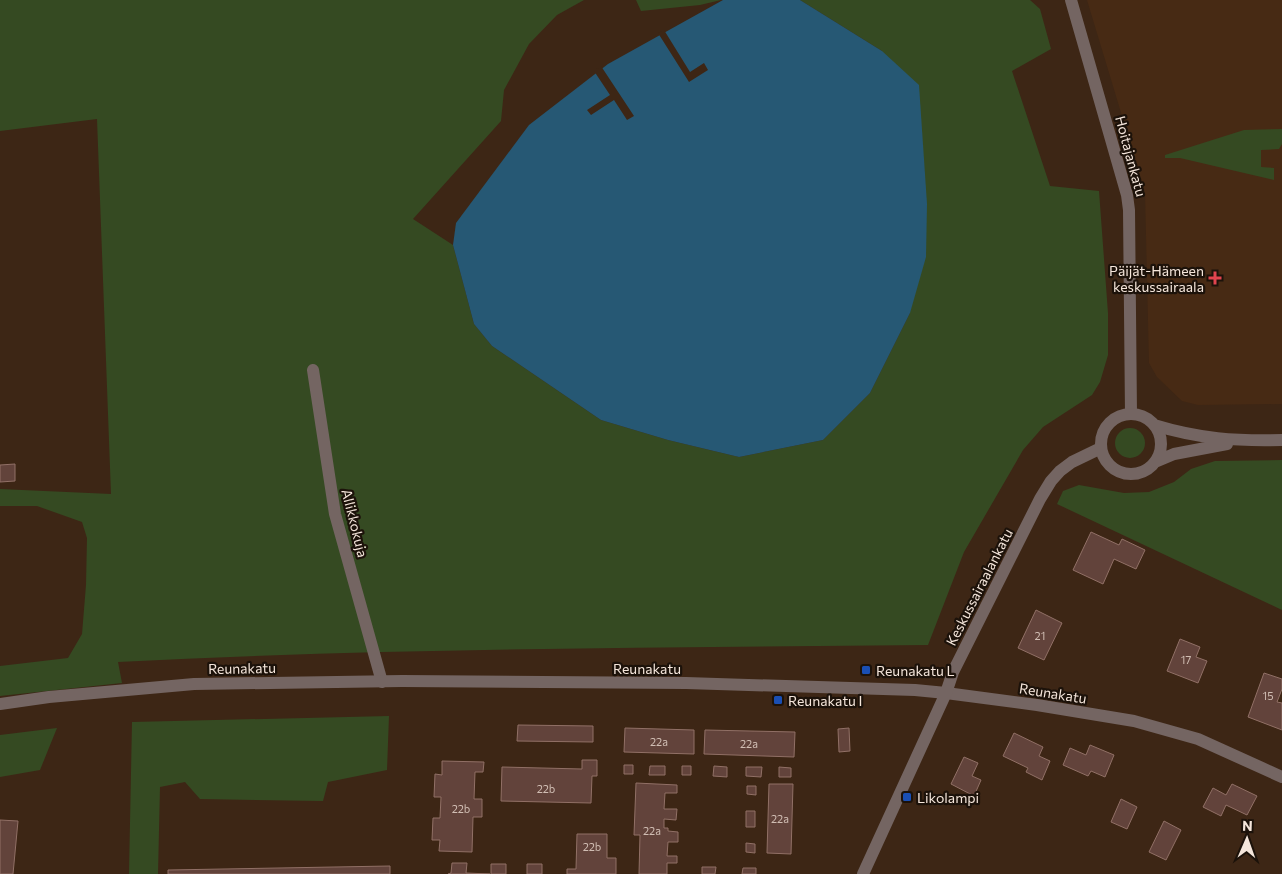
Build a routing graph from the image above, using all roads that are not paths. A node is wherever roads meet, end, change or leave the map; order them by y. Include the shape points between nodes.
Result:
1 (1071, 0) edge
2 (313, 370) dead end
3 (1131, 414) junction
4 (1154, 425) junction
5 (1282, 440) edge
6 (1246, 441) junction
7 (1101, 448) junction
8 (1155, 462) junction
9 (382, 682) junction
10 (946, 693) junction
11 (0, 704) edge
12 (1282, 777) edge
13 (863, 874) edge

1 - 3 street, Hoitajankatu via 1127,194
2 - 9 street, Allikkokuja via 335,514
3 - 4 street via 1140,415
3 - 7 street via 1112,421 1104,433
4 - 6 street via 1199,437
4 - 8 street via 1161,444
5 - 6 street
6 - 8 street via 1174,454
7 - 8 street via 1110,466 1124,472 1138,473
7 - 10 street, Keskussairaalankatu via 1060,470 1043,493 953,672
9 - 10 street, Reunakatu via 686,683
9 - 11 street, Reunakatu via 194,684
10 - 12 street, Reunakatu via 1134,721 1198,739
10 - 13 street, Keskussairaalankatu

